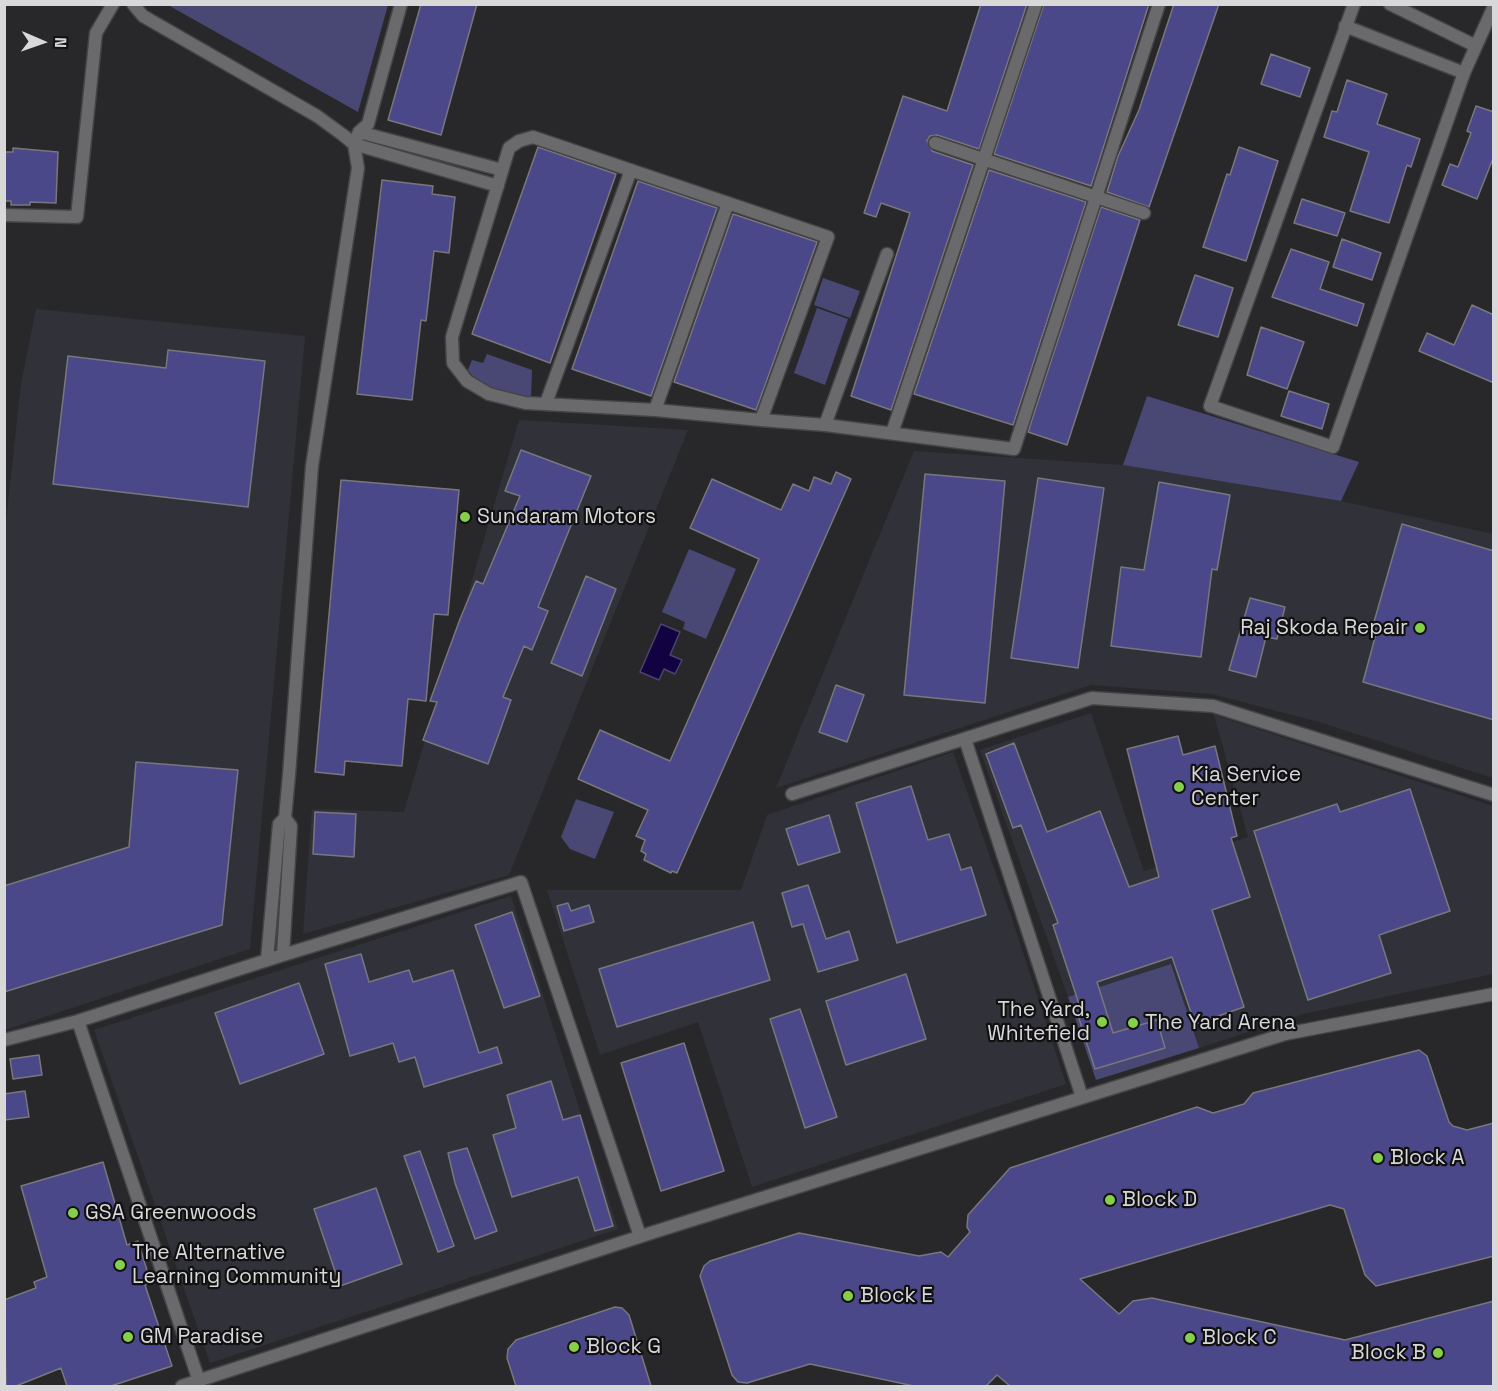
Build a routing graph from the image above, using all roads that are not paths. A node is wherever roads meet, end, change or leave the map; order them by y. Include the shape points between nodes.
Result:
1 (113, 4) edge
2 (133, 4) edge
3 (401, 4) edge
4 (1036, 4) edge
5 (1159, 4) edge
6 (1354, 4) edge
7 (1390, 4) edge
8 (1494, 6) edge
9 (1345, 26) junction
10 (1476, 46) junction
11 (1464, 73) junction
12 (359, 132) junction
13 (935, 143) dead end
14 (354, 144) junction
15 (448, 157) junction
16 (984, 160) junction
17 (502, 170) junction
18 (631, 170) junction
19 (445, 171) junction
20 (498, 186) junction
21 (1095, 197) junction
22 (728, 203) junction
23 (1144, 213) dead end
24 (4, 215) edge
25 (886, 254) dead end
26 (546, 403) junction
27 (655, 410) junction
28 (761, 420) junction
29 (825, 425) junction
30 (892, 433) junction
31 (965, 739) junction
32 (792, 794) dead end
33 (1494, 795) edge
34 (285, 818) junction
35 (282, 955) junction
36 (267, 960) junction
37 (1494, 994) edge
38 (78, 1021) junction
39 (4, 1040) edge
40 (1082, 1097) junction
41 (640, 1236) junction
42 (199, 1381) junction
43 (182, 1386) edge

1 - 24 street via 96,33 77,217
2 - 14 street via 143,16 317,116
3 - 12 street via 368,124
4 - 16 street
5 - 21 street
6 - 9 street
7 - 10 street
8 - 10 street
9 - 11 street
9 - 11 street via 1210,406 1333,447
10 - 11 street
12 - 14 street
12 - 15 street
13 - 16 street
14 - 19 street
14 - 34 street via 358,168 312,466
15 - 17 street
15 - 19 street
16 - 21 street
16 - 30 street
17 - 18 street via 509,148 533,137
17 - 20 street
18 - 22 street
18 - 26 street
19 - 20 street
20 - 26 street via 452,337 453,363 467,381 489,394 525,403
21 - 23 street
21 - 30 street via 1014,448
22 - 27 street
22 - 28 street via 828,237
25 - 29 street
26 - 27 street
27 - 28 street
28 - 29 street
29 - 30 street
31 - 32 street
31 - 33 street via 1092,698 1213,706
31 - 40 street
34 - 35 street via 291,826
34 - 36 street via 279,824
35 - 36 street
35 - 41 street via 521,882
36 - 38 street
37 - 40 street via 1286,1034
38 - 39 street
38 - 42 street
40 - 41 street
41 - 42 street
42 - 43 street

